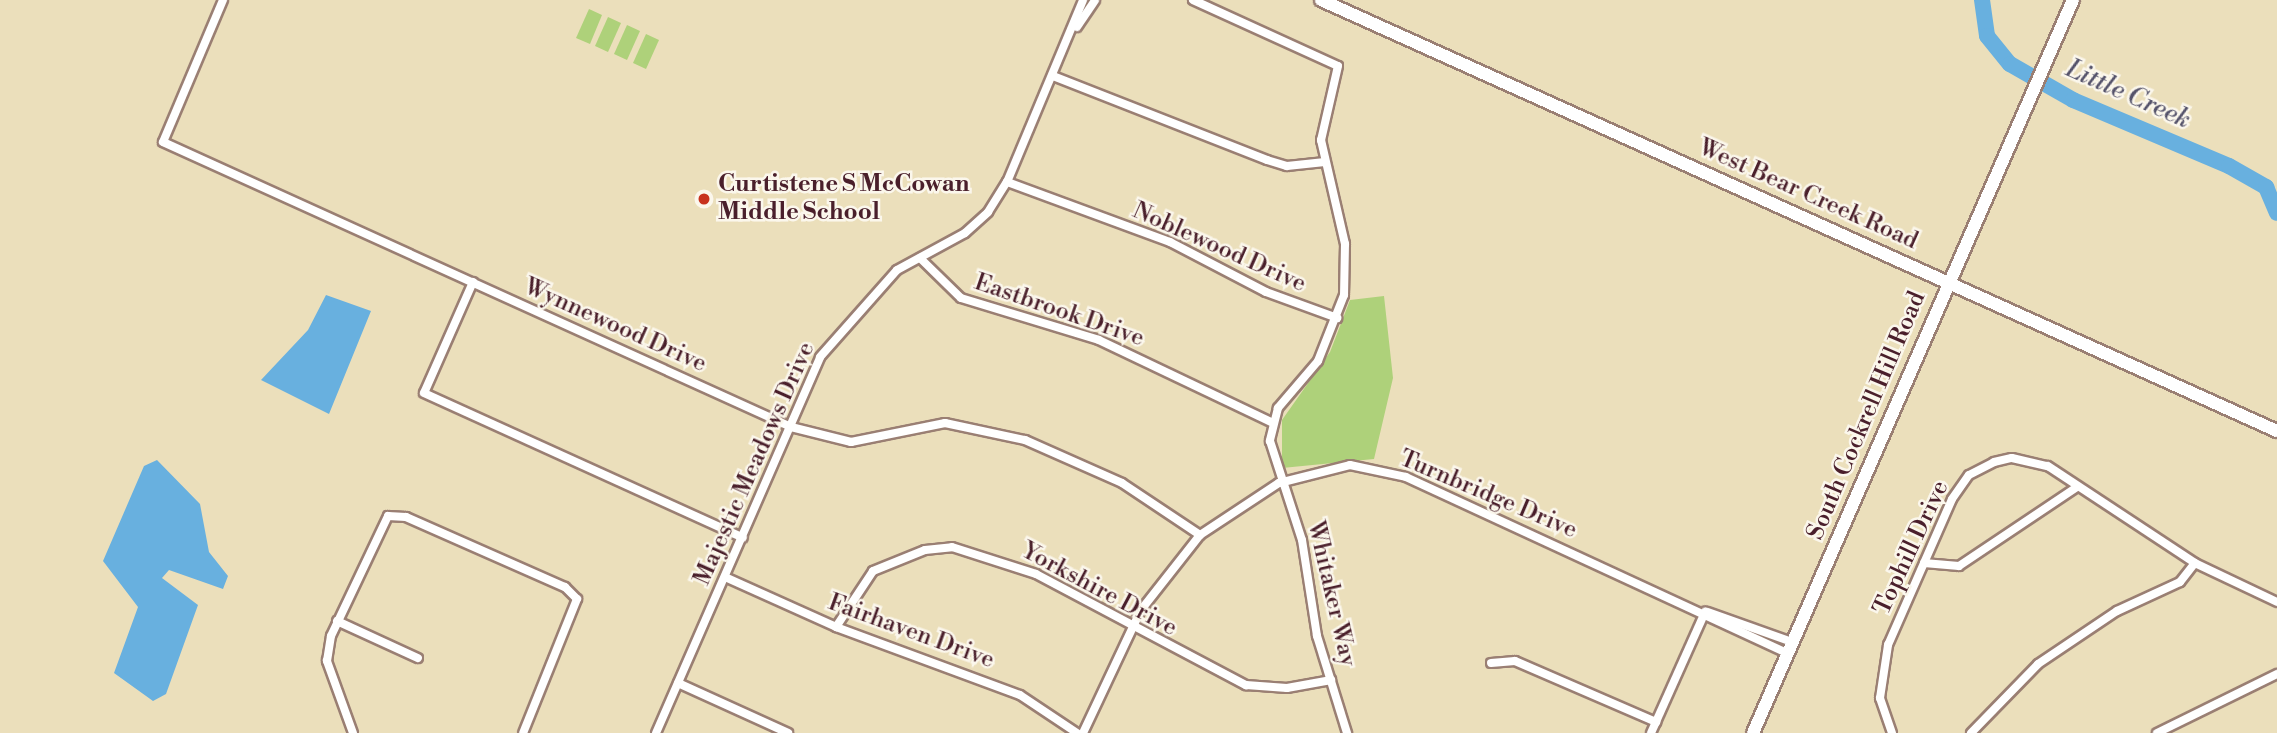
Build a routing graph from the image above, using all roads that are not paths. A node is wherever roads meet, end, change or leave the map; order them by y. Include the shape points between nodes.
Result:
1 (223, 0) edge
2 (1083, 0) edge
3 (1095, 0) edge
4 (1193, 0) edge
5 (1321, 0) edge
6 (2073, 0) edge
7 (1067, 41) junction
8 (1053, 76) junction
9 (1325, 162) junction
10 (1007, 182) junction
11 (920, 258) junction
12 (1948, 281) junction
13 (473, 282) junction
14 (1337, 318) junction
15 (1271, 422) junction
16 (791, 427) junction
17 (2277, 431) edge
18 (1279, 483) junction
19 (2077, 488) junction
20 (1200, 535) junction
21 (743, 538) junction
22 (1924, 562) junction
23 (2195, 563) junction
24 (725, 576) junction
25 (2277, 602) edge
26 (1705, 612) junction
27 (337, 621) junction
28 (836, 627) junction
29 (1132, 630) junction
30 (1790, 648) junction
31 (418, 658) dead end
32 (1491, 663) dead end
33 (2277, 674) edge
34 (1331, 680) junction
35 (678, 683) junction
36 (1656, 722) junction
37 (353, 733) edge
38 (523, 733) edge
39 (656, 733) edge
40 (788, 733) edge
41 (1077, 733) edge
42 (1083, 733) edge
43 (1347, 733) edge
44 (1651, 733) edge
45 (1753, 733) edge
46 (1892, 733) edge
47 (1971, 733) edge
48 (2157, 733) edge

1 - 13 street, Wynnewood Drive via 163,142
2 - 7 street, Majestic Meadows Drive
3 - 7 street, Majestic Meadows Drive
4 - 9 street via 1335,60 1321,140
5 - 12 main road, West Bear Creek Road
6 - 12 main road, South Cockrell Hill Road
7 - 8 street, Majestic Meadows Drive
8 - 9 street via 1267,160 1287,166
8 - 10 street, Majestic Meadows Drive
9 - 14 street via 1345,244
10 - 11 street, Majestic Meadows Drive via 978,223
10 - 14 street, Noblewood Drive via 1170,242 1266,292
11 - 15 street, Eastbrook Drive via 961,298 1099,340
11 - 16 street, Majestic Meadows Drive via 897,270 852,314 820,357
12 - 17 main road, West Bear Creek Road
12 - 30 main road, South Cockrell Hill Road
13 - 16 street, Wynnewood Drive
13 - 21 street via 424,393
14 - 15 street via 1318,360
15 - 18 street, Whitaker Way
16 - 20 street, Wynnewood Drive via 851,442 946,423 1025,440 1122,483
16 - 21 street, Majestic Meadows Drive
18 - 20 street, Turnbridge Drive
18 - 26 street, Turnbridge Drive via 1350,465 1377,468
18 - 34 street, Whitaker Way via 1302,540
19 - 22 street via 1959,566
19 - 22 street, Tophill Drive via 2031,460 1979,468 1952,499
19 - 23 street, Tophill Drive
20 - 29 street, Turnbridge Drive via 1161,578
21 - 24 street, Majestic Meadows Drive
22 - 46 street, Tophill Drive via 1882,662 1880,698
23 - 25 street, Tophill Drive
23 - 47 street via 2180,582 2117,611 2038,664
24 - 28 street, Fairhaven Drive
24 - 35 street, Majestic Meadows Drive
26 - 30 street, Turnbridge Drive
26 - 36 street
27 - 31 street
27 - 37 street via 327,661
27 - 38 street via 388,516 406,517 565,587 577,599
28 - 29 street, Yorkshire Drive via 873,571 925,550 952,547 1036,574
28 - 41 street, Fairhaven Drive via 996,684
29 - 34 street, Yorkshire Drive via 1246,685 1287,688
29 - 42 street, Turnbridge Drive
30 - 45 main road, South Cockrell Hill Road
32 - 36 street via 1515,661
33 - 48 street
34 - 43 street, Whitaker Way
35 - 39 street, Majestic Meadows Drive
35 - 40 street
36 - 44 street

